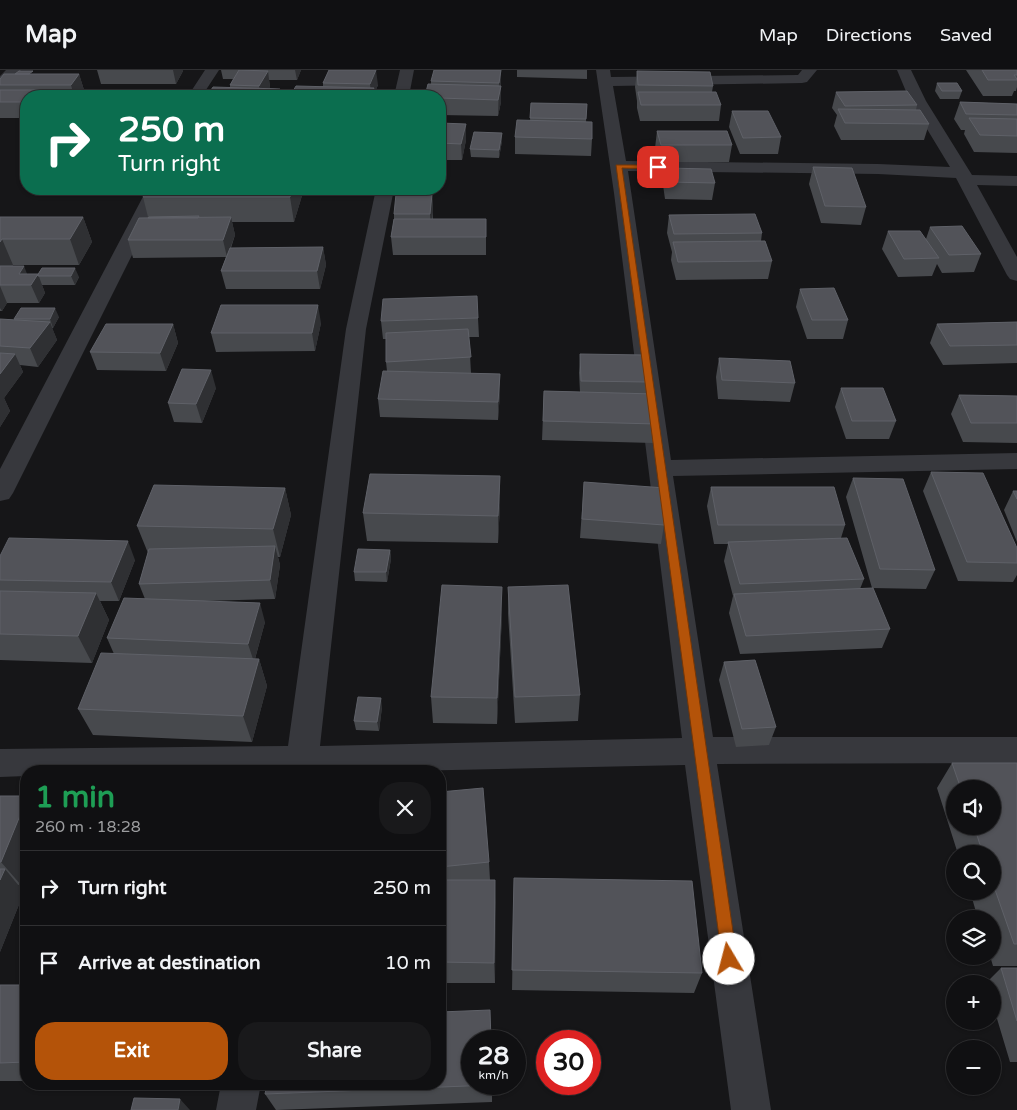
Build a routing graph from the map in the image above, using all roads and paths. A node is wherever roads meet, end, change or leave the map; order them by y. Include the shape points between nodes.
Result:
1 (14, 70) edge
2 (212, 70) edge
3 (407, 70) edge
4 (810, 70) edge
5 (904, 70) edge
6 (604, 76) edge
7 (0, 84) edge
8 (199, 90) edge
9 (403, 90) edge
10 (618, 166) junction
11 (964, 176) junction
12 (1017, 181) edge
13 (153, 195) edge
14 (384, 195) edge
15 (1017, 275) edge
16 (1017, 461) edge
17 (660, 468) junction
18 (0, 493) edge
19 (1017, 750) edge
20 (699, 751) junction
21 (0, 763) edge
22 (201, 765) edge
23 (302, 765) edge
24 (328, 765) edge
25 (240, 1090) edge
26 (236, 1110) edge
27 (751, 1110) edge

1 - 7 street
2 - 8 street
3 - 9 street
4 - 6 street via 802,78
5 - 11 street via 918,101
6 - 10 street
10 - 11 street via 878,169
10 - 17 street
11 - 12 street
11 - 15 street
13 - 18 street
14 - 23 street via 356,329
16 - 17 street
17 - 20 street
19 - 20 street
20 - 24 street
20 - 27 street
21 - 22 street
25 - 26 street

